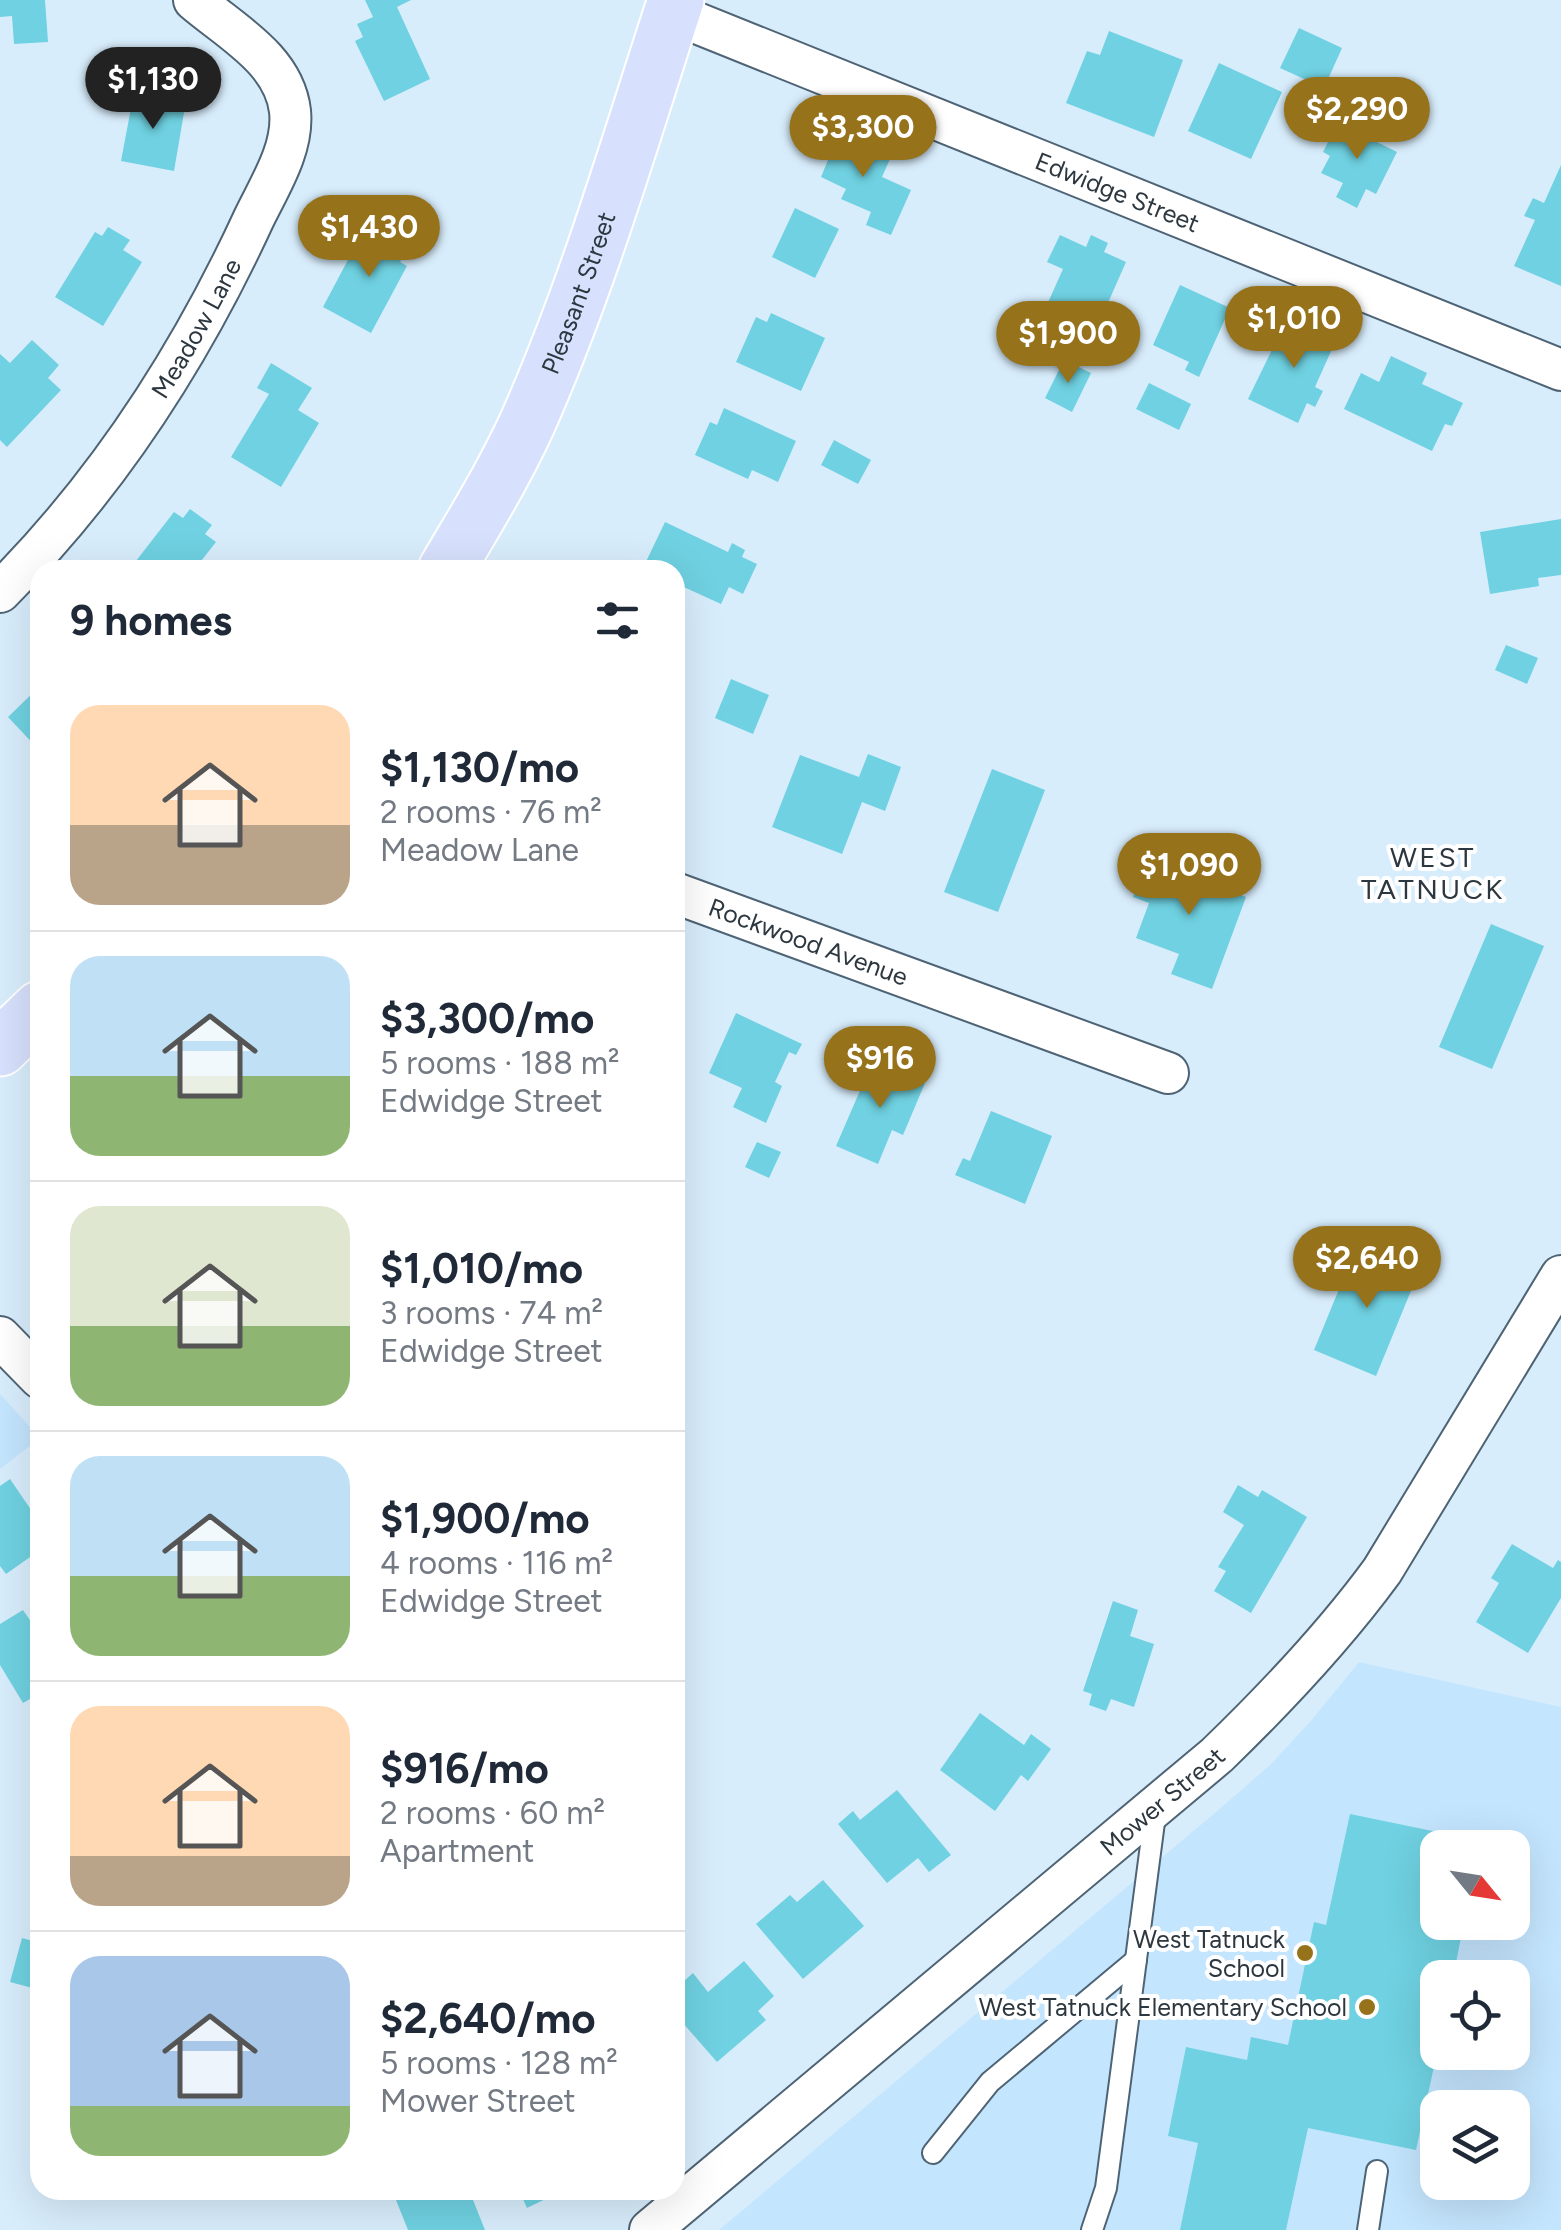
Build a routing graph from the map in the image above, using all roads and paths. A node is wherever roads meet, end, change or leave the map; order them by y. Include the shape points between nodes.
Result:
1 (194, 0) edge
2 (674, 7) edge
3 (1561, 370) edge
4 (452, 560) edge
5 (0, 592) edge
6 (685, 896) edge
7 (30, 1020) edge
8 (0, 1048) edge
9 (1168, 1072) dead end
10 (1561, 1276) edge
11 (1157, 1805) junction
12 (1136, 1960) junction
13 (932, 2154) dead end
14 (1377, 2170) dead end
15 (650, 2230) edge
16 (1092, 2230) edge
17 (1368, 2230) edge

1 - 5 street, Meadow Lane via 273,67 290,111 287,143 222,287 171,376 92,490
2 - 3 street, Edwidge Street
2 - 4 main road, Pleasant Street via 568,326 535,406
6 - 9 street, Rockwood Avenue
7 - 8 main road
10 - 11 street, Mower Street via 1413,1523 1349,1616 1270,1704
11 - 12 lane
11 - 15 street, Mower Street
12 - 13 lane via 990,2082
12 - 16 lane via 1106,2188
14 - 17 lane

